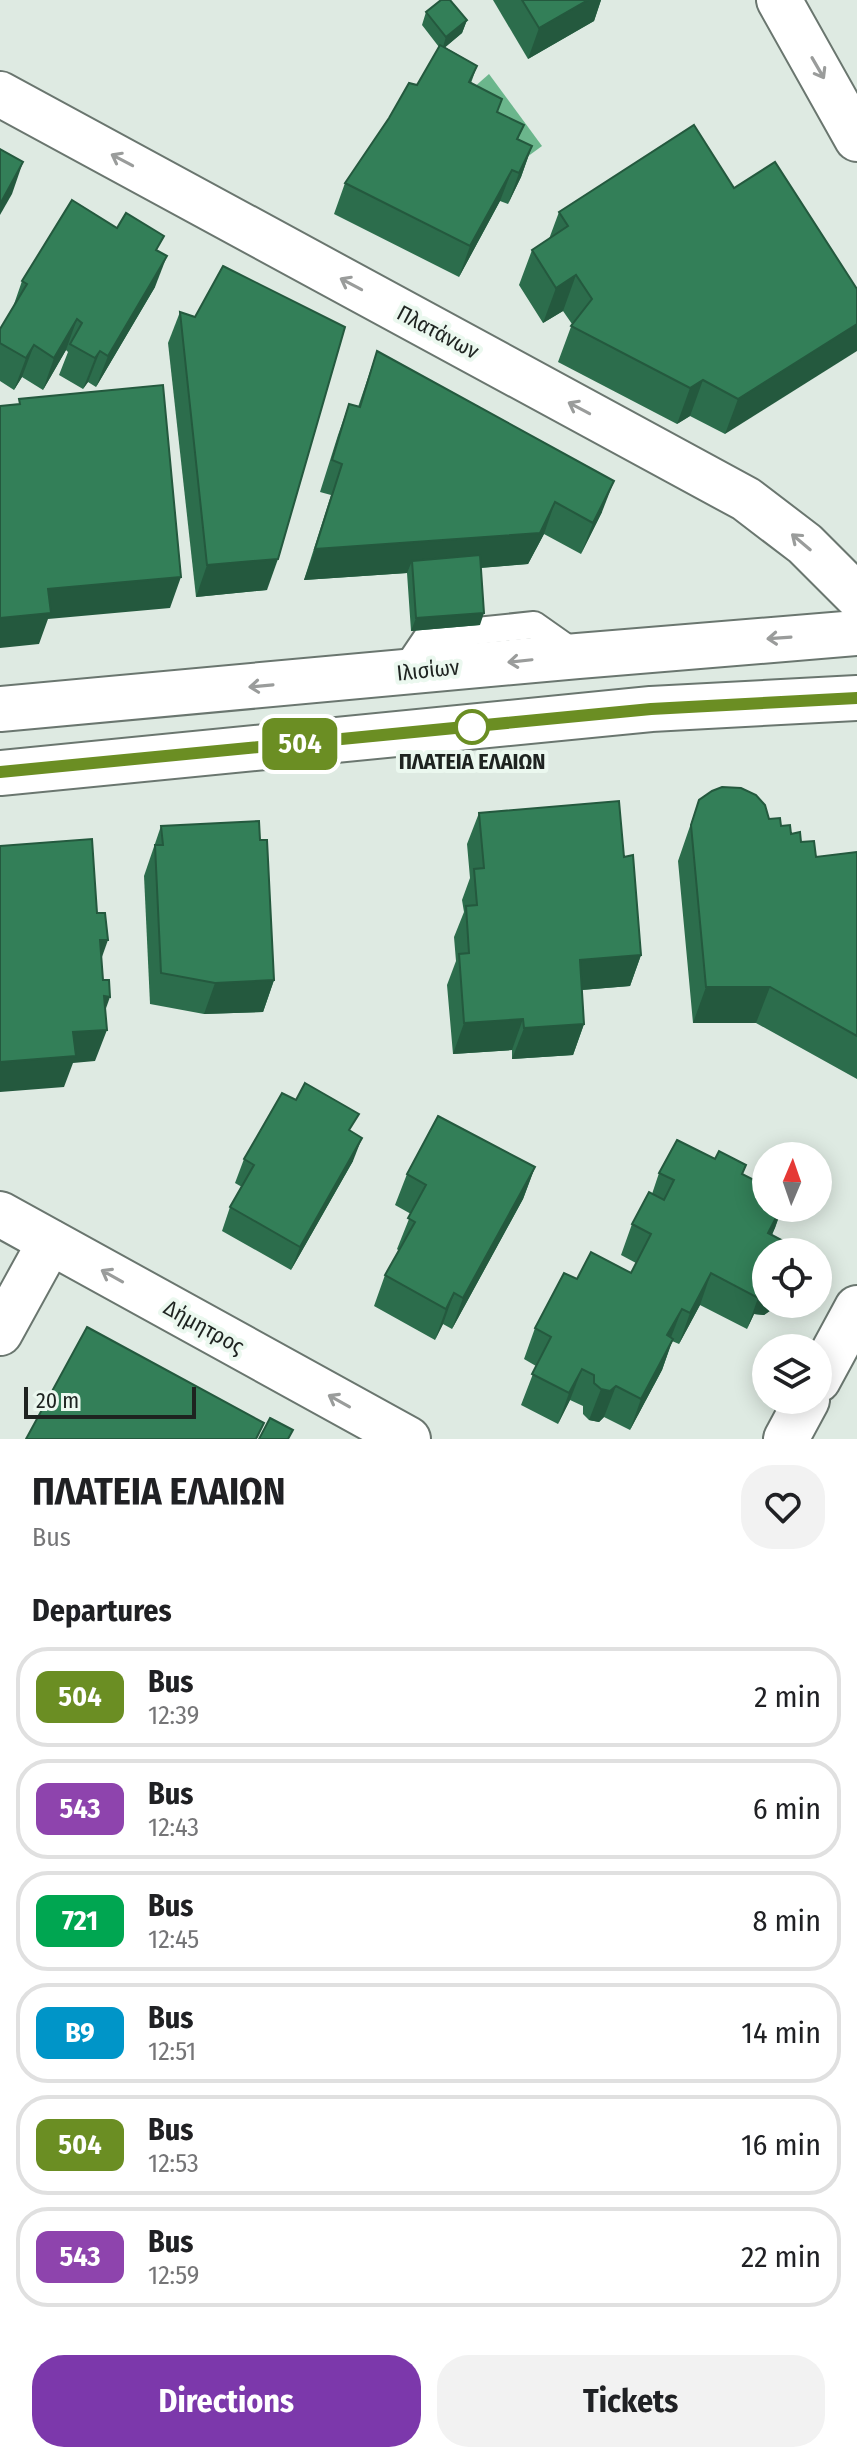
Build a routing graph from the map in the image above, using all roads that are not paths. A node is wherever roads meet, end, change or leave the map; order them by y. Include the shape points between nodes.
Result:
1 (779, 0) edge
2 (0, 94) edge
3 (857, 139) edge
4 (857, 596) edge
5 (857, 633) edge
6 (857, 698) edge
7 (0, 709) edge
8 (0, 773) edge
9 (0, 1214) edge
10 (50, 1242) junction
11 (857, 1308) edge
12 (0, 1333) edge
13 (832, 1354) edge
14 (799, 1414) edge
15 (408, 1439) edge
16 (786, 1439) edge

1 -> 3 street
4 -> 2 street, Πλατάνων via 805,544 746,499
5 -> 7 street, Ιλισίων
6 - 8 street via 651,709
9 - 10 street, Δήμητρος
10 - 12 street
15 -> 10 street, Δήμητρος
11 - 13 street
14 - 16 street

